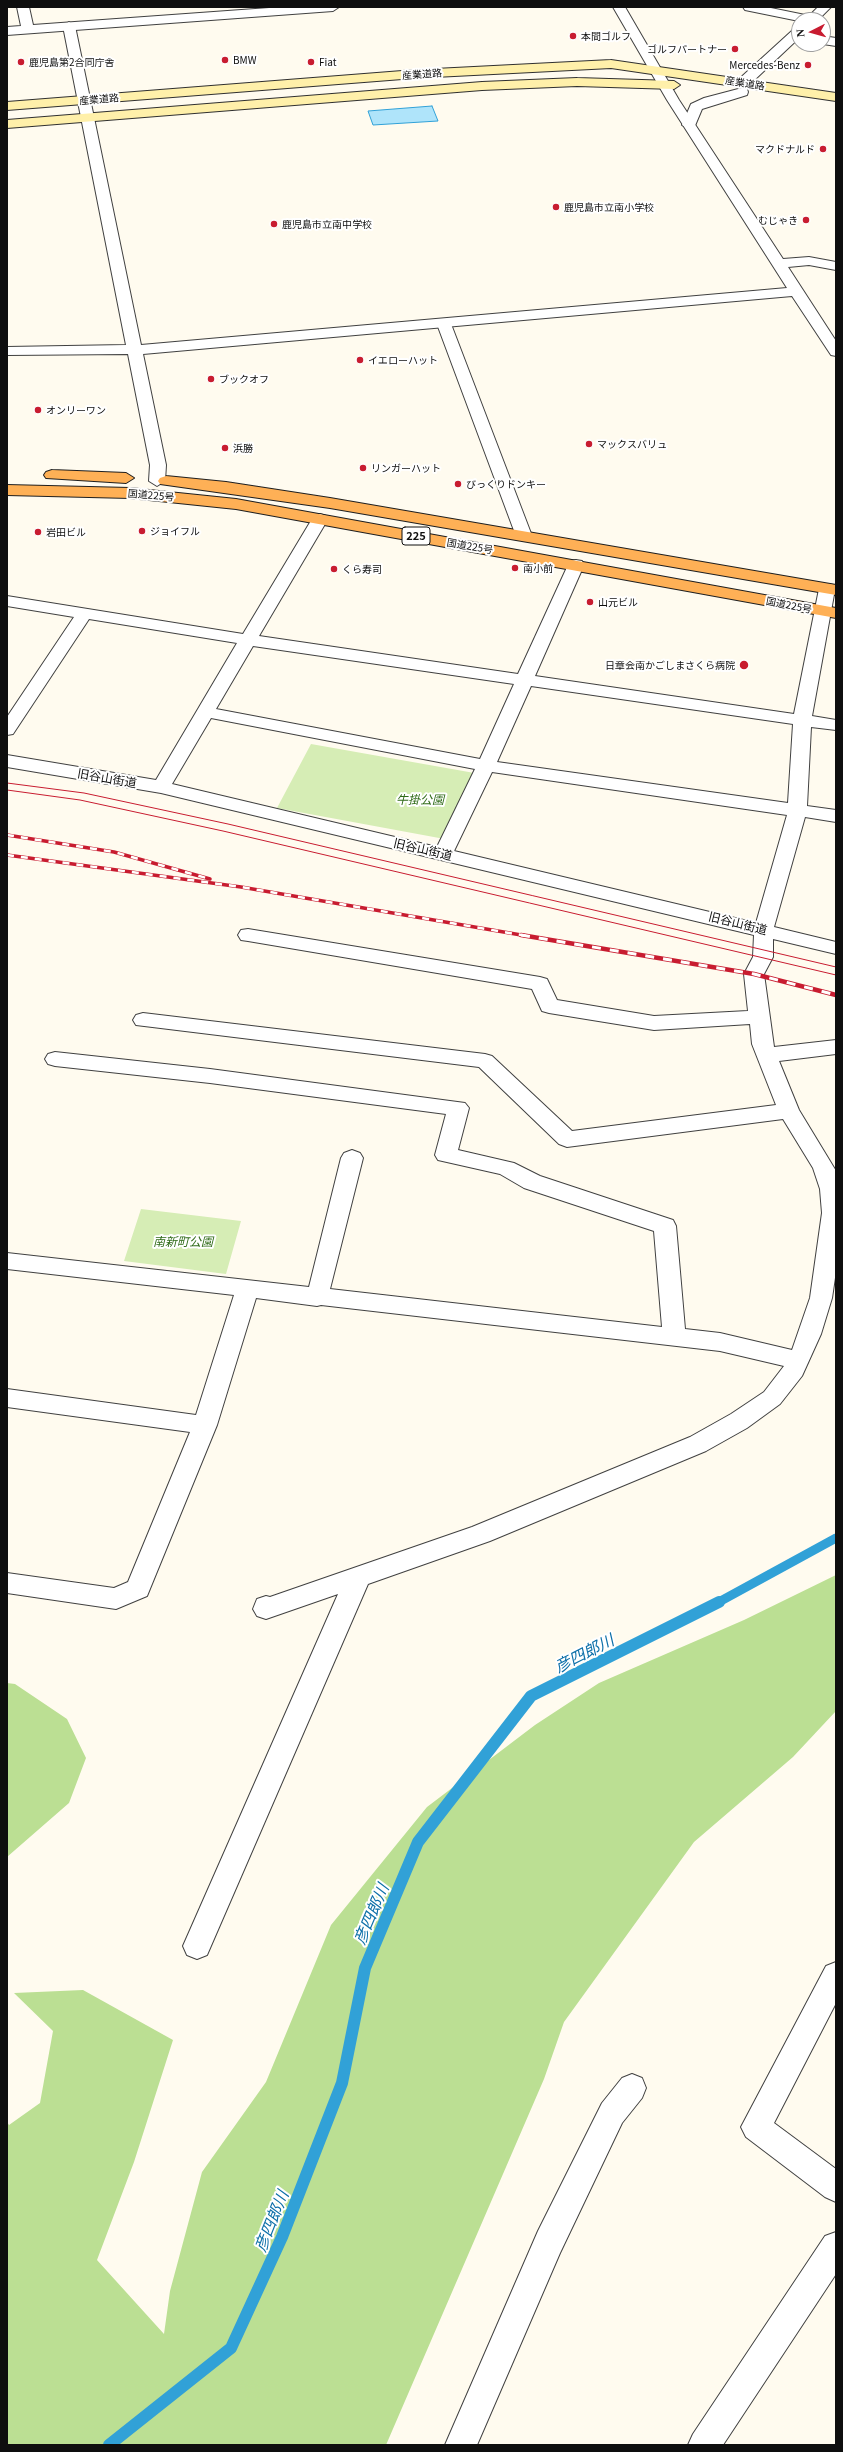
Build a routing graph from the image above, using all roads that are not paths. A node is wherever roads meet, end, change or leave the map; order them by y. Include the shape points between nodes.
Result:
1 (23, 7) edge
2 (334, 7) edge
3 (619, 7) edge
4 (750, 7) edge
5 (791, 16) edge
6 (69, 26) junction
7 (28, 29) junction
8 (7, 31) edge
9 (791, 40) edge
10 (655, 69) junction
11 (663, 84) junction
12 (742, 88) junction
13 (836, 97) edge
14 (84, 100) junction
15 (7, 106) edge
16 (836, 107) edge
17 (86, 117) junction
18 (7, 124) edge
19 (689, 125) junction
20 (780, 263) junction
21 (836, 266) edge
22 (798, 291) junction
23 (444, 324) junction
24 (134, 350) junction
25 (7, 351) edge
26 (836, 352) edge
27 (7, 476) edge
28 (157, 481) junction
29 (7, 490) edge
30 (320, 519) junction
31 (524, 536) junction
32 (576, 565) junction
33 (831, 589) edge
34 (7, 601) edge
35 (829, 612) edge
36 (84, 614) junction
37 (248, 640) junction
38 (524, 680) junction
39 (206, 712) junction
40 (802, 720) junction
41 (836, 725) edge
42 (7, 730) edge
43 (7, 761) edge
44 (486, 766) junction
45 (161, 787) junction
46 (797, 811) junction
47 (836, 816) edge
48 (443, 853) junction
49 (764, 929) junction
50 (248, 935) dead end
51 (836, 948) edge
52 (758, 1017) junction
53 (143, 1020) dead end
54 (836, 1047) edge
55 (767, 1055) junction
56 (55, 1059) dead end
57 (789, 1111) junction
58 (352, 1158) dead end
59 (7, 1261) edge
60 (247, 1289) junction
61 (317, 1298) junction
62 (674, 1337) junction
63 (798, 1360) junction
64 (7, 1398) edge
65 (205, 1425) junction
66 (358, 1578) junction
67 (7, 1584) edge
68 (266, 1606) dead end
69 (197, 1946) dead end
70 (836, 1975) edge
71 (632, 2088) dead end
72 (836, 2186) edge
73 (836, 2247) edge
74 (461, 2445) edge
75 (704, 2445) edge

1 - 7 street
2 - 6 street
3 - 10 street
4 - 5 street
6 - 7 street
6 - 14 street
7 - 8 street
9 - 12 street
10 - 11 street
10 - 12 main road, 産業道路
10 - 14 main road, 産業道路 via 611,64 529,66
11 - 12 main road, 産業道路
11 - 17 main road, 産業道路 via 577,82 482,86
11 - 19 street
12 - 13 main road, 産業道路
12 - 16 main road, 産業道路
12 - 19 street via 696,107
14 - 15 main road, 産業道路
14 - 17 street
17 - 18 main road, 産業道路
17 - 24 street
19 - 20 street
20 - 21 street via 809,261
20 - 22 street
22 - 23 street
22 - 26 street
23 - 24 street
23 - 31 street
24 - 25 street
24 - 28 street via 158,465
27 - 28 highway, 国道225号 / 225 via 88,476
28 - 31 highway, 国道225号 / 225 via 226,487
29 - 30 highway, 国道225号 / 225 via 144,494 236,504
30 - 32 highway, 国道225号 / 225
30 - 37 street
31 - 33 highway, 国道225号 / 225
32 - 35 highway, 国道225号 / 225
32 - 38 street
33 - 35 street
34 - 36 street
35 - 40 street
36 - 37 street
36 - 42 street
37 - 38 street
37 - 39 street
38 - 40 street
38 - 44 street
39 - 44 street
39 - 45 street
40 - 41 street
40 - 46 street
43 - 45 street, 旧谷山街道
44 - 46 street
44 - 48 street
45 - 48 street, 旧谷山街道
46 - 47 street
46 - 49 street
48 - 49 street, 旧谷山街道
49 - 51 street, 旧谷山街道
49 - 52 street via 763,957 754,974
50 - 52 street via 540,984 549,1006 654,1023
52 - 55 street via 762,1044
53 - 57 street via 485,1061 567,1139
54 - 55 street
55 - 57 street
56 - 62 street via 458,1108 446,1155 506,1168 532,1182 665,1226
57 - 63 street via 824,1167 831,1189 833,1213 821,1298 810,1334
58 - 61 street
59 - 60 street
60 - 61 street
60 - 65 street
61 - 62 street
62 - 63 street via 720,1342
63 - 66 street via 794,1370 772,1398 739,1421 698,1444 481,1534
64 - 65 street
65 - 67 street via 138,1589 116,1599
66 - 68 street via 266,1609
66 - 69 street
70 - 72 street via 756,2127
71 - 74 street via 612,2113 549,2242
73 - 75 street

